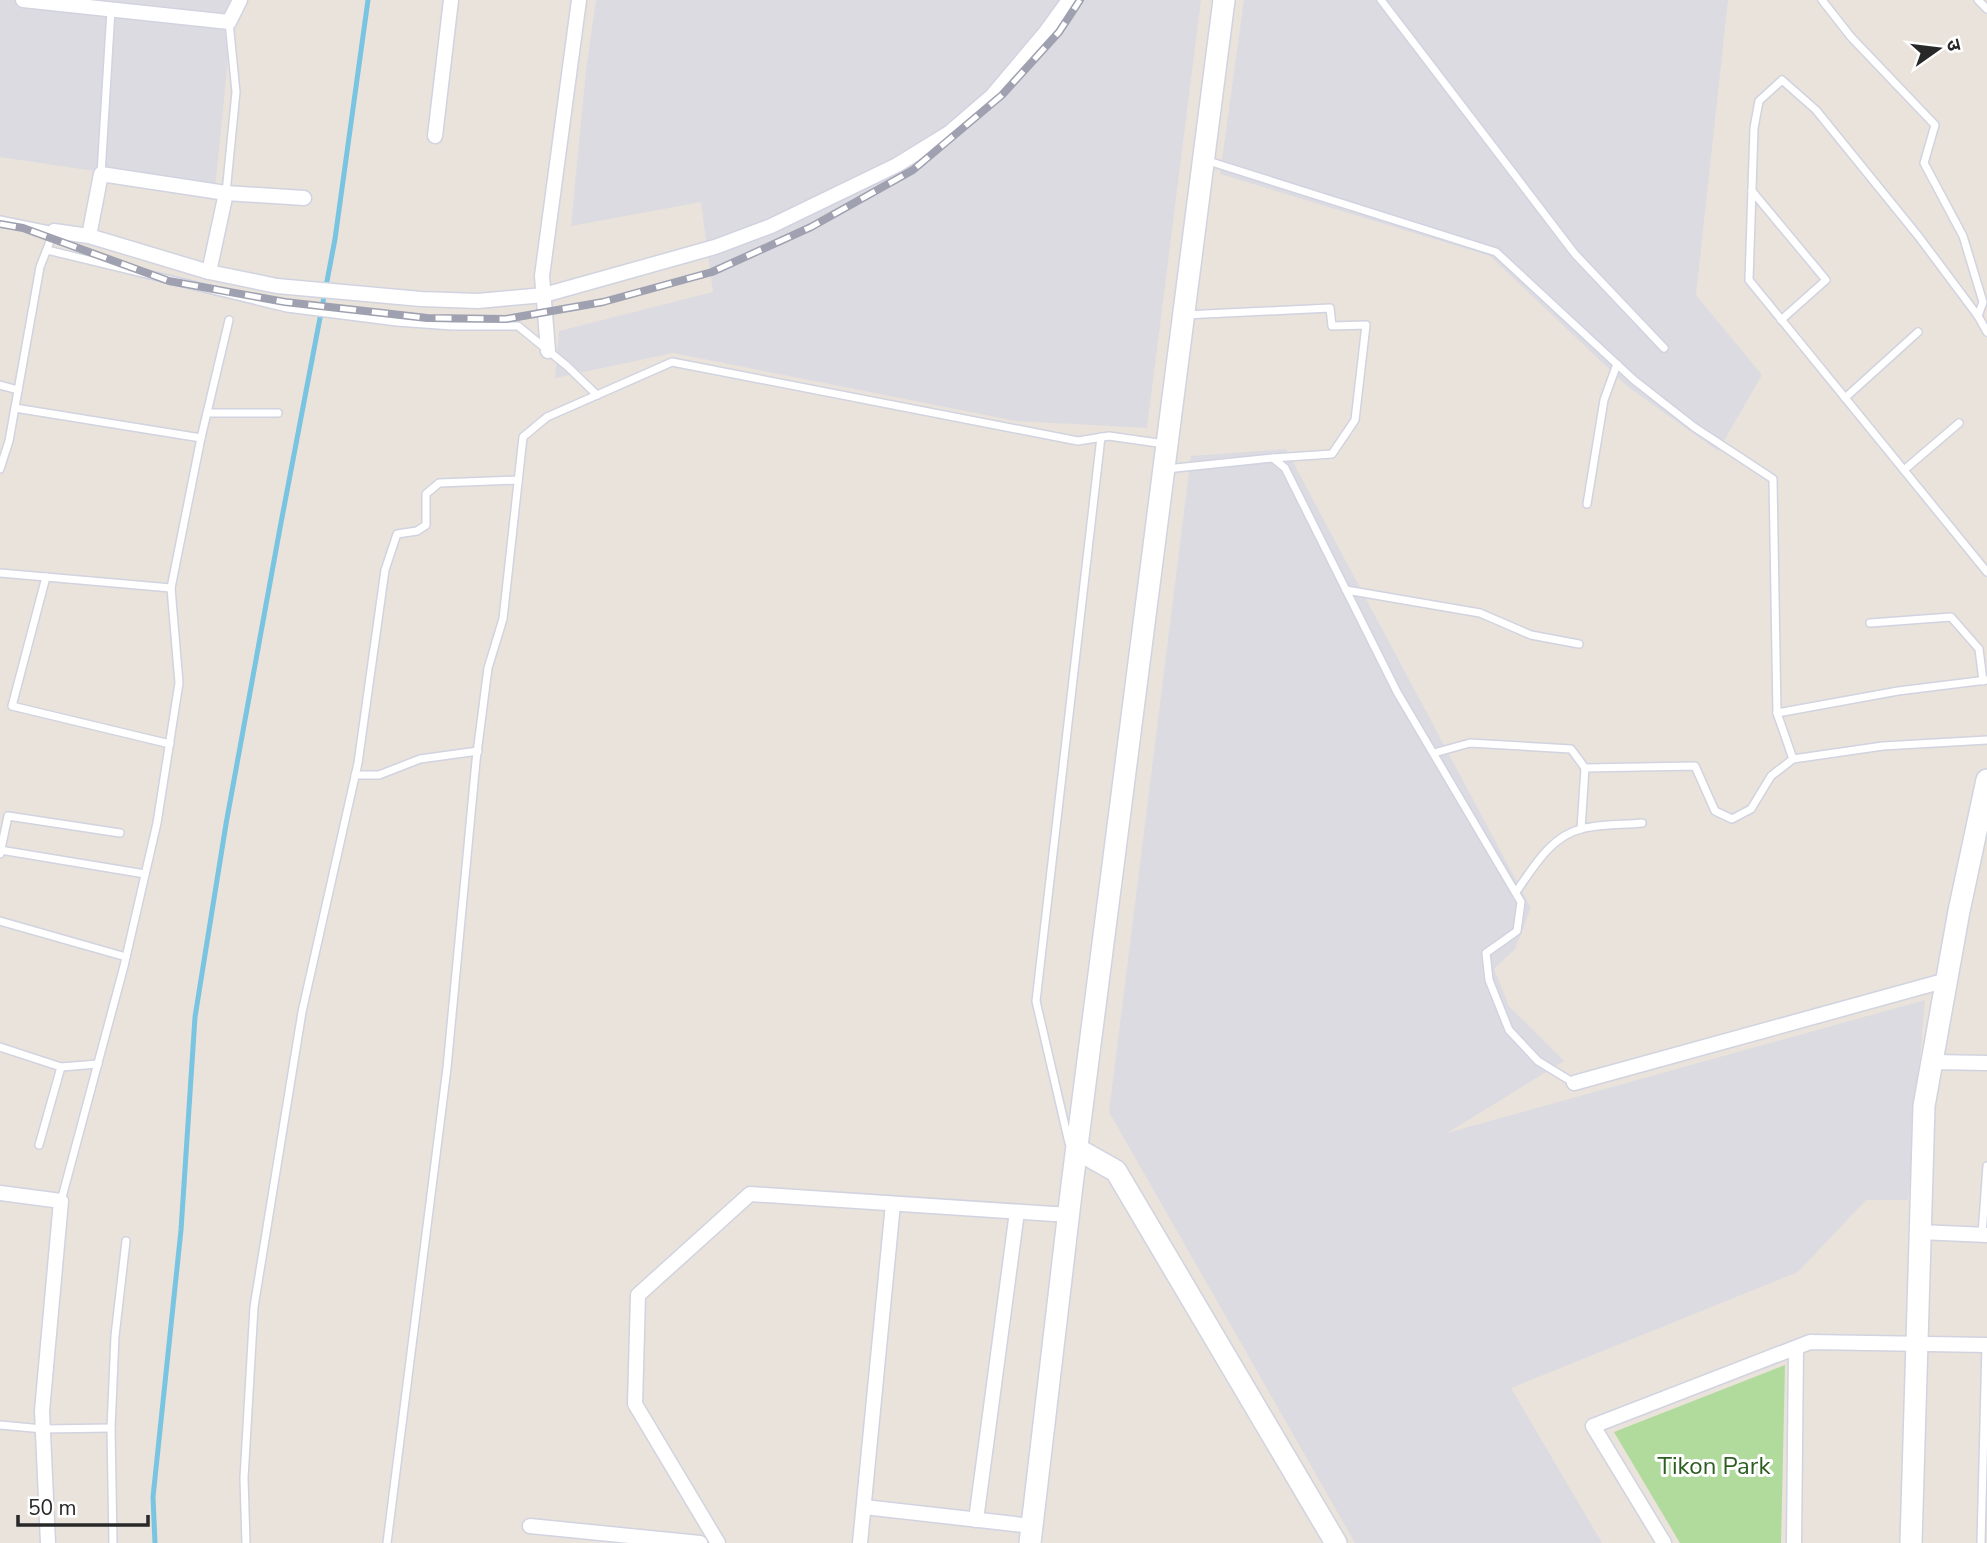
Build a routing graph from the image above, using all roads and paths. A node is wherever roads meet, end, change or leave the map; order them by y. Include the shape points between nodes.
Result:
1 (23, 0) edge
2 (240, 0) edge
3 (451, 0) edge
4 (579, 0) edge
5 (1069, 0) edge
6 (1224, 0) edge
7 (1381, 0) edge
8 (1822, 0) edge
9 (1978, 0) edge
10 (1987, 9) edge
11 (111, 10) junction
12 (229, 22) junction
13 (435, 136) dead end
14 (1205, 160) junction
15 (101, 174) junction
16 (1752, 191) junction
17 (226, 193) junction
18 (304, 198) dead end
19 (0, 220) edge
20 (54, 231) junction
21 (89, 236) junction
22 (47, 250) junction
23 (209, 272) junction
24 (544, 295) junction
25 (1185, 315) junction
26 (1978, 316) junction
27 (229, 320) dead end
28 (1781, 320) junction
29 (1918, 332) dead end
30 (1987, 332) edge
31 (1664, 348) dead end
32 (548, 351) junction
33 (1617, 364) junction
34 (0, 385) edge
35 (18, 390) junction
36 (597, 395) junction
37 (1845, 398) junction
38 (15, 408) junction
39 (207, 413) junction
40 (278, 413) dead end
41 (1959, 423) dead end
42 (1101, 437) junction
43 (201, 438) junction
44 (1168, 444) junction
45 (1273, 458) junction
46 (0, 469) edge
47 (1165, 469) junction
48 (1904, 470) junction
49 (518, 480) junction
50 (1587, 505) dead end
51 (1987, 572) edge
52 (0, 573) edge
53 (46, 577) junction
54 (171, 588) junction
55 (1346, 590) junction
56 (1870, 624) dead end
57 (1579, 644) dead end
58 (1985, 680) edge
59 (1777, 713) junction
60 (1987, 740) edge
61 (170, 744) junction
62 (478, 751) junction
63 (1434, 753) junction
64 (1793, 759) junction
65 (1585, 768) junction
66 (355, 775) junction
67 (1987, 780) edge
68 (1642, 823) dead end
69 (1581, 829) junction
70 (120, 833) dead end
71 (0, 852) edge
72 (145, 874) junction
73 (1516, 892) junction
74 (0, 921) edge
75 (126, 957) junction
76 (1947, 980) junction
77 (0, 1047) edge
78 (1932, 1062) junction
79 (97, 1063) junction
80 (1987, 1063) edge
81 (61, 1067) junction
82 (1574, 1083) joint
83 (39, 1144) dead end
84 (1077, 1149) junction
85 (1987, 1166) edge
86 (0, 1193) edge
87 (61, 1201) junction
88 (893, 1204) junction
89 (1017, 1212) junction
90 (1069, 1215) junction
91 (1920, 1232) junction
92 (1984, 1235) edge
93 (126, 1241) dead end
94 (1917, 1343) junction
95 (1987, 1345) edge
96 (1796, 1348) junction
97 (0, 1426) edge
98 (43, 1429) junction
99 (111, 1429) junction
100 (1985, 1453) edge
101 (864, 1507) junction
102 (976, 1520) junction
103 (530, 1525) dead end
104 (1031, 1535) edge
105 (48, 1543) edge
106 (113, 1543) edge
107 (246, 1543) edge
108 (387, 1543) edge
109 (700, 1543) edge
110 (718, 1543) edge
111 (860, 1543) edge
112 (1336, 1543) edge
113 (1664, 1543) edge
114 (1794, 1543) edge
115 (1911, 1543) edge
116 (1980, 1543) edge

1 - 11 street
2 - 12 street
3 - 13 street
4 - 24 street via 542,276
5 - 24 street via 992,96 949,133 897,164 771,226 715,247
6 - 14 street
7 - 31 lane via 1575,254
8 - 26 lane via 1935,125 1924,163 1963,236 1983,302
9 - 10 lane
11 - 12 street
11 - 15 lane
12 - 17 lane via 236,92
14 - 25 street
14 - 33 lane via 1496,252
15 - 17 street
15 - 21 street
16 - 26 lane via 1759,101 1782,80 1816,110
16 - 28 lane via 1749,280
16 - 28 lane via 1826,280
17 - 18 street
17 - 23 street
19 - 20 lane
20 - 21 street
20 - 22 lane
21 - 23 street
22 - 32 lane via 287,308 452,326 518,326
22 - 35 lane
23 - 24 street via 278,286 421,299 478,301
24 - 32 street
25 - 44 street
25 - 45 lane via 1330,308 1332,326 1366,325 1355,420 1332,454
26 - 30 lane
27 - 39 lane
28 - 37 lane
29 - 37 lane
32 - 36 lane
33 - 50 lane via 1604,400
33 - 59 lane via 1694,427 1773,479
34 - 35 lane
35 - 38 lane
36 - 42 lane via 672,362 1079,441
36 - 49 lane via 547,417 523,437
37 - 48 lane
38 - 43 lane
38 - 46 lane
39 - 40 lane
39 - 43 lane
41 - 48 lane
42 - 44 lane
42 - 84 lane via 1036,1001 1069,1143
43 - 54 lane
44 - 47 street
45 - 47 lane
45 - 55 lane via 1285,468
47 - 84 street
48 - 51 lane
49 - 62 lane via 503,619 488,668
49 - 66 lane via 439,484 426,494 426,524 417,531 397,534 385,570
52 - 53 lane
53 - 54 lane
53 - 61 lane via 12,706
54 - 61 lane via 179,682
55 - 57 lane via 1480,612 1531,635
55 - 63 lane via 1397,692
56 - 58 lane via 1951,617 1979,649
58 - 59 lane
59 - 64 lane
60 - 64 lane via 1883,746
61 - 72 lane
62 - 66 lane via 420,759 379,775
62 - 108 lane via 447,1068
63 - 65 lane via 1470,743 1571,749
63 - 73 lane
64 - 65 lane via 1770,776 1751,809 1732,819 1715,811 1695,766
65 - 69 lane
66 - 107 lane via 302,1012 254,1307 244,1478
67 - 76 street
68 - 69 lane
69 - 73 lane via 1559,838
70 - 71 lane via 8,816
71 - 72 lane
72 - 75 lane
73 - 82 lane via 1521,902 1517,931 1486,953 1489,980 1509,1030 1538,1061
74 - 75 lane
75 - 79 lane
76 - 78 street
76 - 82 street
77 - 81 lane
78 - 80 street
78 - 91 street via 1924,1106
79 - 81 lane
79 - 87 lane
81 - 83 lane
84 - 90 street
84 - 112 street via 1116,1171
85 - 92 lane
86 - 87 street
87 - 98 street
88 - 89 street
88 - 101 street
88 - 110 street via 750,1194 638,1295 635,1404
89 - 90 street
89 - 102 street
90 - 104 street
91 - 92 street
91 - 94 street
93 - 99 lane
94 - 95 street
94 - 96 street via 1811,1342
94 - 115 street
95 - 100 lane
96 - 113 street via 1593,1426
96 - 114 street
97 - 98 lane
98 - 99 lane
98 - 105 street
99 - 106 lane
100 - 116 lane
101 - 102 street
101 - 111 street
102 - 104 street
103 - 109 street

